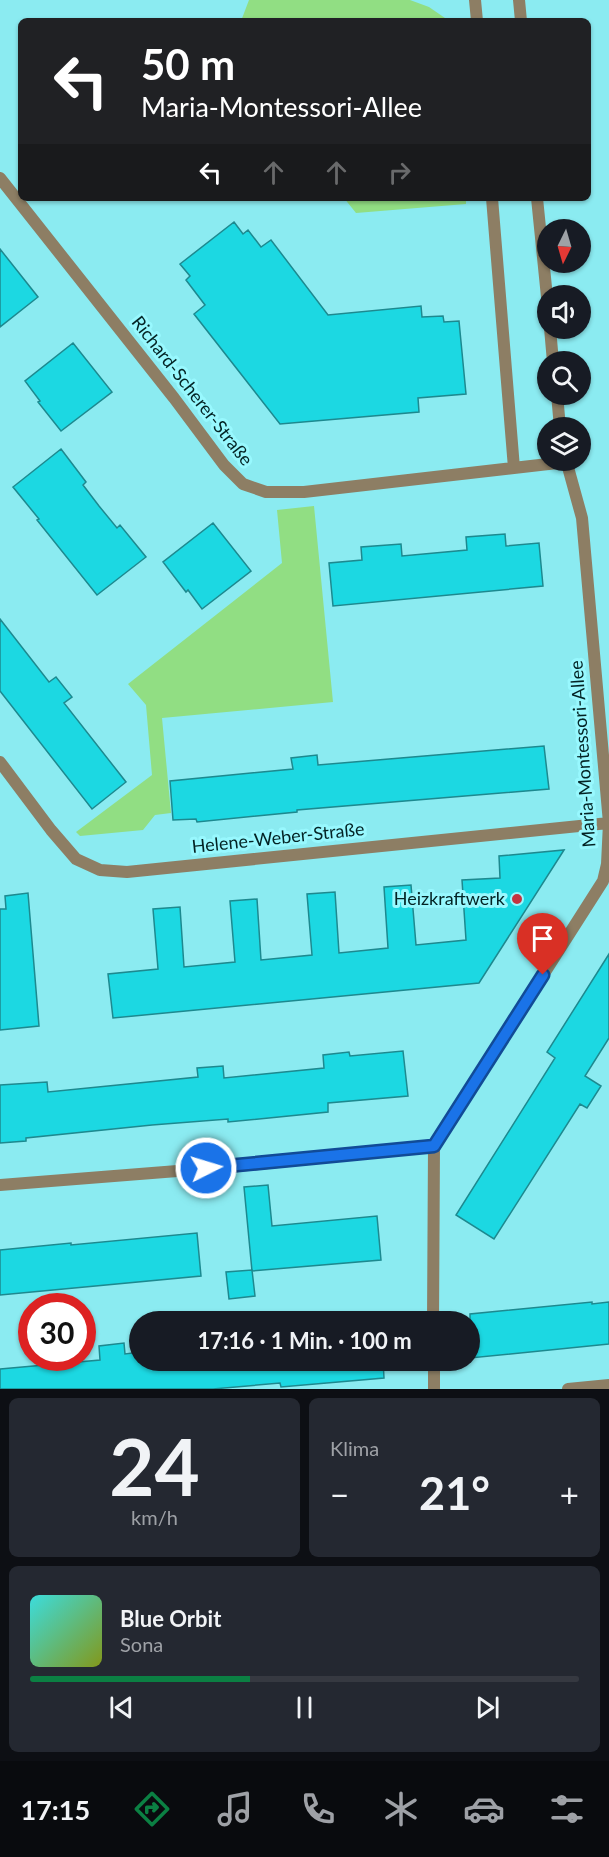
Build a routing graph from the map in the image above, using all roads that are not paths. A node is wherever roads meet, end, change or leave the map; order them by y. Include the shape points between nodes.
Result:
1 (475, 0) edge
2 (519, 0) edge
3 (477, 18) edge
4 (521, 18) edge
5 (0, 178) edge
6 (18, 201) edge
7 (18, 201) edge
8 (492, 201) edge
9 (537, 201) edge
10 (546, 285) edge
11 (537, 465) edge
12 (514, 468) junction
13 (569, 471) edge
14 (0, 762) edge
15 (609, 823) edge
16 (434, 1146) junction
17 (0, 1185) edge
18 (433, 1311) edge
19 (434, 1371) edge
20 (609, 1385) edge
21 (434, 1389) edge
22 (568, 1389) edge

1 - 3 street
2 - 4 street
5 - 6 street, Richard-Scherer-Straße
7 - 12 street, Richard-Scherer-Straße via 224,465 243,484 266,492 304,492
8 - 12 street
9 - 10 street
11 - 12 street, Richard-Scherer-Straße
13 - 15 street, Maria-Montessori-Allee via 582,518
14 - 15 street, Helene-Weber-Straße via 76,860 100,870 127,872
15 - 16 street, Maria-Montessori-Allee via 603,881
16 - 17 street
16 - 18 street
19 - 21 street
20 - 22 street

